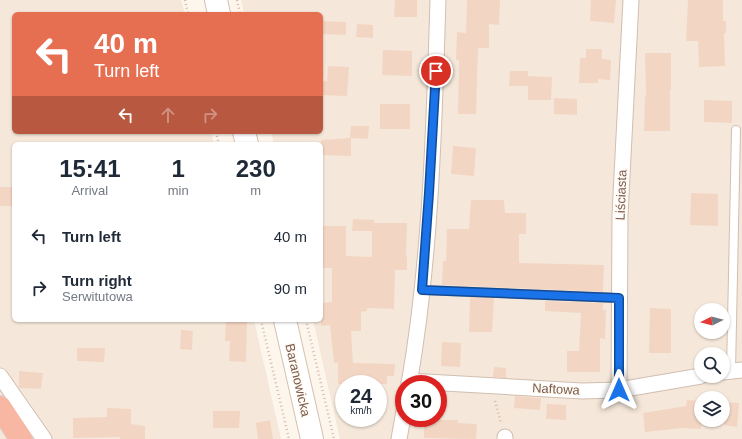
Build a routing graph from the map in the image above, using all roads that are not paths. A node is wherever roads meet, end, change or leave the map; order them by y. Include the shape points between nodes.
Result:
1 (216, 0) edge
2 (438, 0) edge
3 (630, 0) edge
4 (219, 12) edge
5 (736, 130) dead end
6 (422, 290) junction
7 (619, 298) junction
8 (285, 322) edge
9 (732, 371) edge
10 (410, 375) edge
11 (0, 376) edge
12 (694, 377) edge
13 (447, 384) edge
14 (619, 390) junction
15 (0, 407) edge
16 (401, 427) edge
17 (21, 439) edge
18 (44, 439) edge
19 (312, 439) edge
20 (399, 439) edge

1 - 4 street
2 - 6 street
3 - 7 street, Liściasta via 620,215
5 - 9 lane
6 - 7 lane
6 - 10 street
7 - 14 street, Liściasta
8 - 19 street, Baranowicka
11 - 18 street
12 - 14 street, Naftowa
13 - 14 street, Naftowa via 582,391
15 - 17 highway
16 - 20 street

